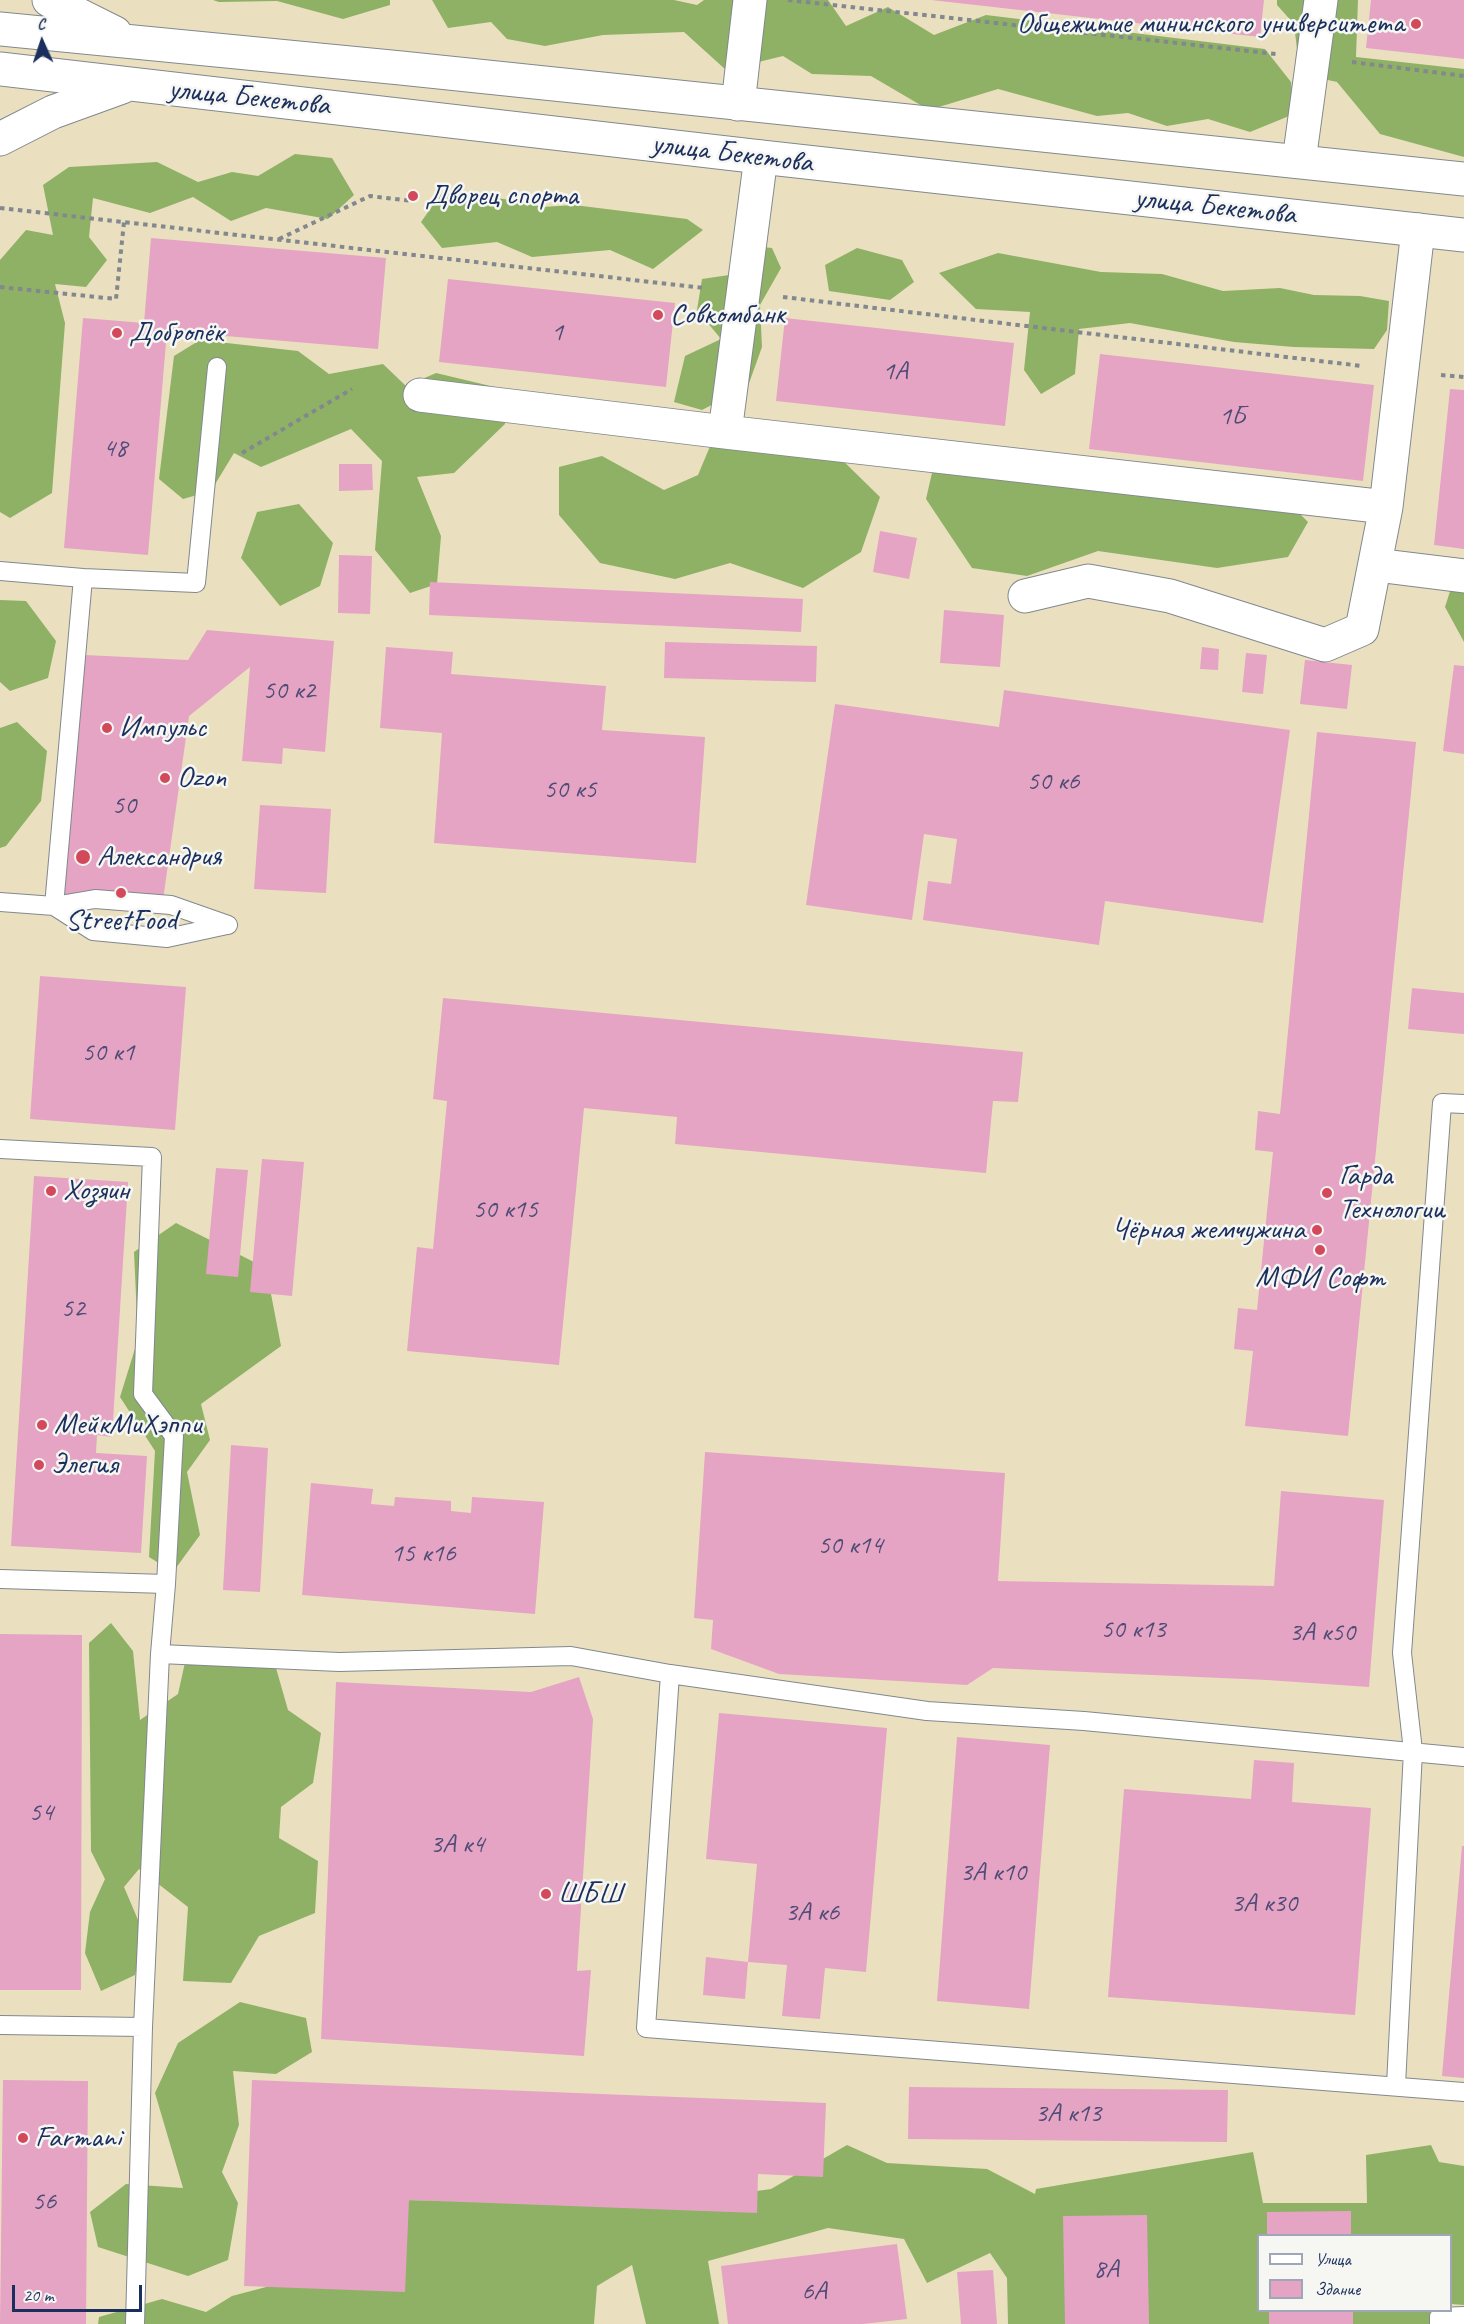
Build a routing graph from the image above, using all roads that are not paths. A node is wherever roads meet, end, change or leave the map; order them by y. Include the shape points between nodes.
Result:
1 (49, 0) edge
2 (750, 0) edge
3 (1321, 0) edge
4 (0, 29) edge
5 (133, 42) junction
6 (0, 69) edge
7 (129, 85) junction
8 (738, 104) junction
9 (0, 139) edge
10 (761, 157) junction
11 (1299, 161) junction
12 (1464, 179) edge
13 (1418, 230) junction
14 (1464, 235) edge
15 (217, 366) dead end
16 (420, 395) dead end
17 (725, 432) junction
18 (1386, 507) junction
19 (1376, 565) junction
20 (0, 571) edge
21 (1464, 576) edge
22 (83, 578) junction
23 (1025, 596) dead end
24 (0, 902) edge
25 (54, 906) junction
26 (1464, 1104) edge
27 (0, 1149) edge
28 (0, 1579) edge
29 (166, 1584) junction
30 (160, 1654) junction
31 (670, 1674) junction
32 (1413, 1750) junction
33 (1464, 1757) edge
34 (0, 2025) edge
35 (143, 2027) junction
36 (1396, 2085) junction
37 (1464, 2092) edge
38 (1464, 2316) edge
39 (135, 2324) edge
40 (1439, 2324) edge

1 - 5 main road
2 - 8 main road
3 - 11 main road
4 - 5 main road, улица Бекетова
5 - 8 main road, улица Бекетова
6 - 7 main road, улица Бекетова
7 - 9 main road via 53,112
7 - 10 main road, улица Бекетова
8 - 11 main road, улица Бекетова
10 - 13 main road, улица Бекетова
10 - 17 main road
11 - 12 main road, улица Бекетова
13 - 14 main road, улица Бекетова
13 - 18 main road
15 - 22 lane via 196,583
16 - 17 main road
17 - 18 main road
18 - 19 main road
19 - 21 main road
19 - 23 main road via 1362,629 1325,645 1170,596 1088,581
20 - 22 lane
22 - 25 lane
24 - 25 lane
25 - 25 lane via 93,931 167,938 228,925 171,905 95,899
26 - 32 lane via 1442,1103 1402,1653
27 - 29 lane via 152,1157 143,1394 174,1437
28 - 29 lane
29 - 30 lane
30 - 31 lane via 339,1662 571,1656
30 - 35 lane
31 - 32 lane via 927,1711
31 - 36 lane via 646,2028
32 - 33 lane
32 - 36 lane
34 - 35 lane
35 - 39 lane
36 - 37 lane
38 - 40 lane via 1439,2317

